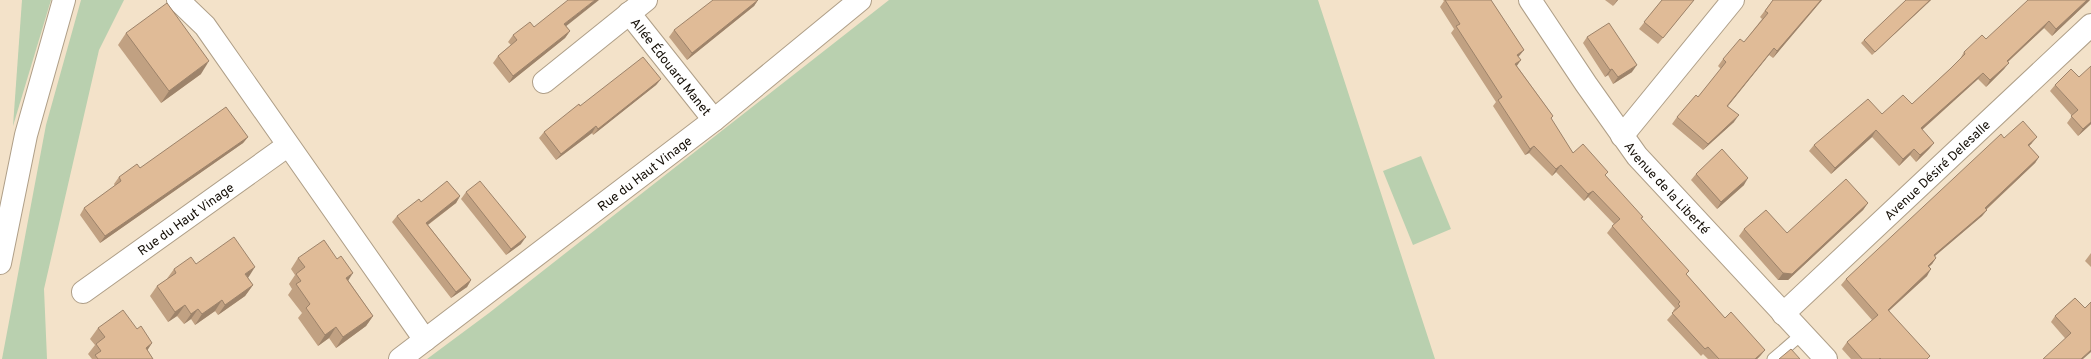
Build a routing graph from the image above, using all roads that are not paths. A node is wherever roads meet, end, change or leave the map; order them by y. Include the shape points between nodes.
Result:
1 (64, 0) edge
2 (178, 0) edge
3 (646, 0) edge
4 (860, 0) edge
5 (1530, 0) edge
6 (1733, 0) edge
7 (629, 13) junction
8 (2091, 25) edge
9 (544, 82) dead end
10 (714, 120) junction
11 (1622, 136) junction
12 (287, 146) junction
13 (0, 263) edge
14 (83, 292) dead end
15 (1783, 314) junction
16 (1802, 334) junction
17 (425, 340) junction
18 (400, 359) edge
19 (1773, 359) edge
20 (1826, 359) edge

1 - 13 main road via 26,135
2 - 12 main road via 205,26
3 - 7 main road, Allée Édouard Manet
4 - 10 main road, Rue du Haut Vinage
5 - 11 main road, Avenue de la Liberté
6 - 11 main road
7 - 9 main road, Allée Édouard Manet
7 - 10 main road, Allée Édouard Manet
8 - 15 main road, Avenue Désiré Delesalle
10 - 17 main road, Rue du Haut Vinage
11 - 15 main road, Avenue de la Liberté via 1637,156
12 - 14 main road, Rue du Haut Vinage
12 - 17 main road
15 - 16 main road, Avenue de la Liberté
16 - 19 lane
16 - 20 main road, Avenue de la Liberté
17 - 18 main road, Rue du Haut Vinage

